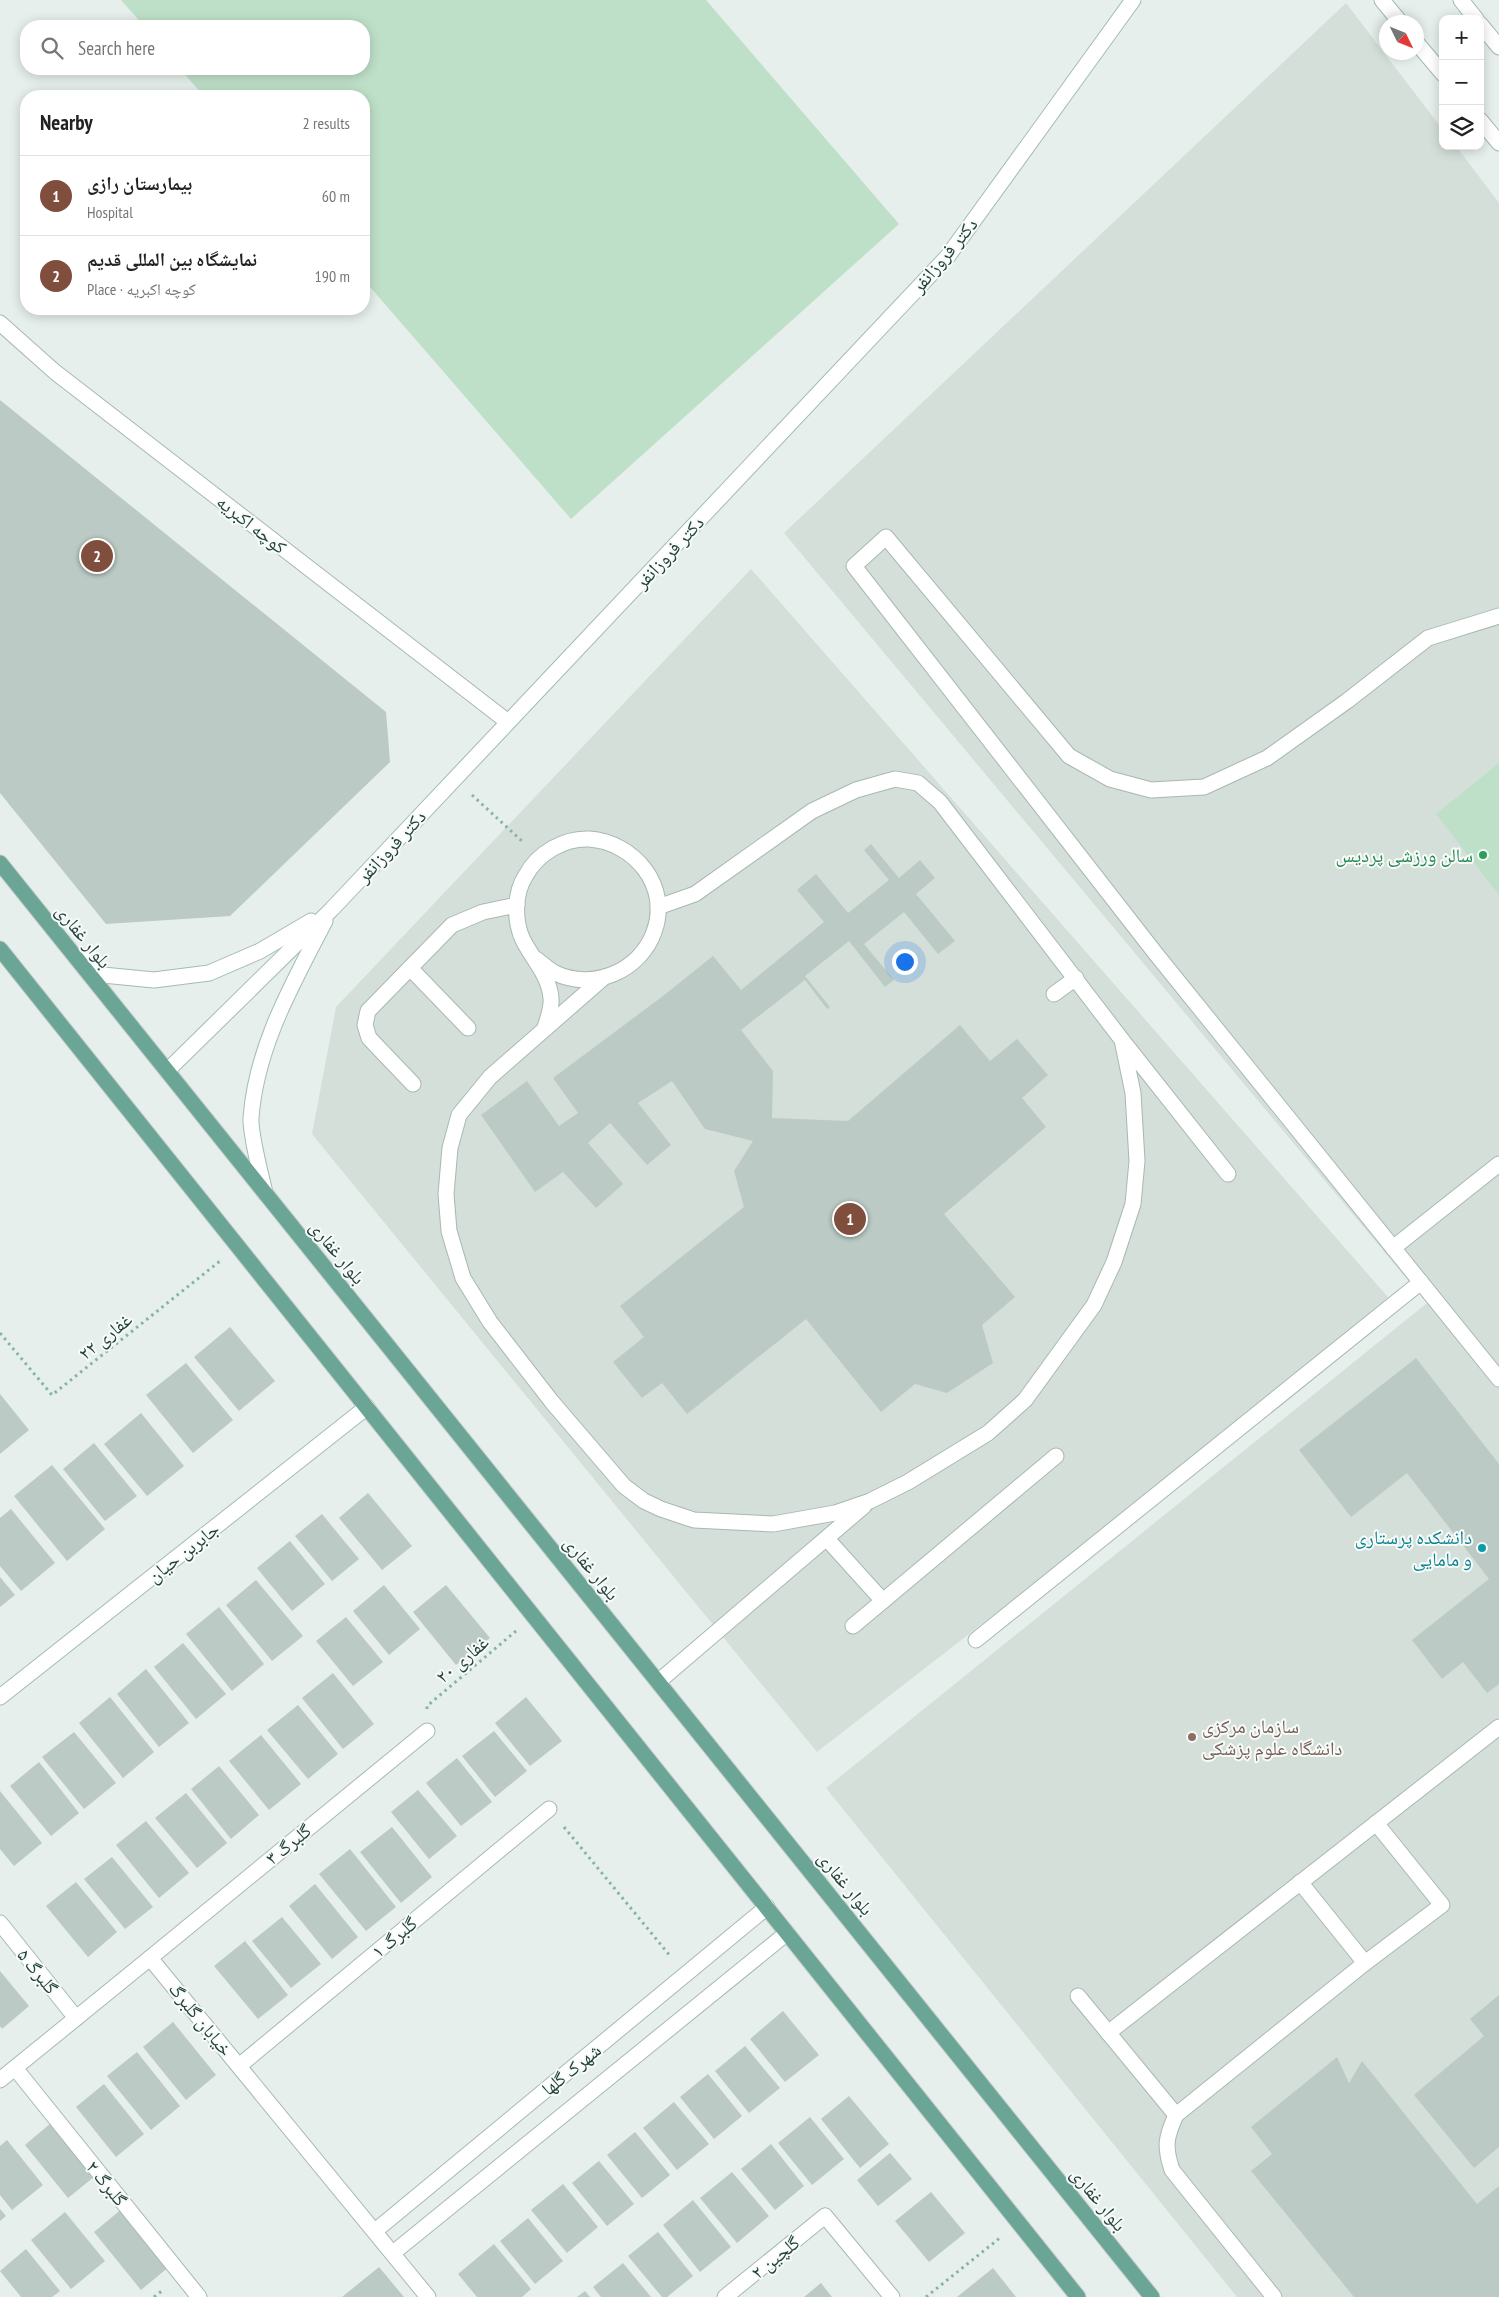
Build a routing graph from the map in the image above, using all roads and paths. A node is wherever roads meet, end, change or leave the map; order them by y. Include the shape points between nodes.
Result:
1 (1133, 0) edge
2 (1382, 0) edge
3 (1461, 0) edge
4 (1394, 15) edge
5 (1473, 15) edge
6 (1484, 29) edge
7 (1499, 47) edge
8 (1424, 51) edge
9 (1439, 69) edge
10 (1484, 125) edge
11 (1499, 143) edge
12 (0, 323) edge
13 (1499, 616) edge
14 (508, 722) junction
15 (455, 778) junction
16 (540, 858) junction
17 (0, 864) edge
18 (518, 906) junction
19 (658, 907) junction
20 (332, 909) junction
21 (65, 944) junction
22 (0, 949) edge
23 (536, 959) junction
24 (410, 968) junction
25 (1076, 978) junction
26 (602, 979) junction
27 (1054, 994) dead end
28 (468, 1028) dead end
29 (545, 1028) junction
30 (1122, 1040) junction
31 (167, 1071) junction
32 (414, 1084) dead end
33 (1499, 1164) edge
34 (1228, 1174) dead end
35 (265, 1193) junction
36 (238, 1247) junction
37 (1393, 1248) junction
38 (1421, 1282) junction
39 (0, 1333) edge
40 (1499, 1379) edge
41 (367, 1407) junction
42 (1056, 1456) dead end
43 (870, 1501) junction
44 (827, 1539) junction
45 (883, 1601) junction
46 (534, 1617) junction
47 (853, 1626) dead end
48 (976, 1640) dead end
49 (658, 1682) junction
50 (0, 1697) edge
51 (1499, 1727) edge
52 (427, 1731) joint
53 (549, 1809) joint
54 (1376, 1823) junction
55 (1300, 1882) junction
56 (767, 1908) junction
57 (0, 1923) edge
58 (787, 1933) junction
59 (150, 1958) junction
60 (1365, 1963) junction
61 (686, 1975) junction
62 (1078, 1996) dead end
63 (76, 2018) junction
64 (1108, 2033) junction
65 (239, 2066) junction
66 (15, 2068) junction
67 (0, 2080) edge
68 (1176, 2115) junction
69 (1019, 2222) junction
70 (375, 2231) junction
71 (393, 2253) junction
72 (199, 2297) edge
73 (428, 2297) edge
74 (726, 2297) edge
75 (892, 2297) edge
76 (926, 2297) edge
77 (1078, 2297) edge
78 (1152, 2297) edge
79 (1274, 2297) edge

1 - 14 street, دکتر فروزانفر via 948,256
2 - 4 street
3 - 5 street
6 - 7 street
8 - 9 street
10 - 11 street
12 - 14 street, کوچه اکبریه via 55,372
13 - 37 street via 1428,638 1267,758 1204,787 1151,790 1110,778 1069,756 886,538 854,566 1156,954
14 - 15 street, دکتر فروزانفر
15 - 16 path
15 - 20 street, دکتر فروزانفر
16 - 18 street via 525,875 517,896
16 - 19 street via 558,845 580,839 603,840 624,848 641,862 654,883
17 - 21 main road, بلوار غفاری
18 - 23 street via 517,919 523,940
18 - 24 street via 483,912 452,926
19 - 25 street via 695,894 812,812 856,790 895,779 918,783 940,802
19 - 26 street via 655,932 643,953 625,970
20 - 21 street via 260,951 209,973 154,980 103,975
20 - 31 street, دکتر فروزانفر
20 - 35 street via 280,1006 259,1073 251,1119
21 - 31 main road, بلوار غفاری
22 - 36 main road
23 - 26 street via 555,972 578,980
23 - 29 street via 551,996
24 - 28 street
24 - 32 street via 368,1011 365,1025 369,1038
25 - 27 street
25 - 30 street
26 - 29 street
29 - 43 street via 490,1077 459,1115 450,1148 446,1194 449,1231 463,1278 490,1322 552,1402 624,1486 660,1509 694,1520 772,1524 835,1513
30 - 34 street
30 - 43 street via 1133,1093 1137,1161 1133,1204 1114,1262 1094,1305 1025,1400 988,1433 908,1482
31 - 35 main road, بلوار غفاری
33 - 37 street
35 - 49 main road, بلوار غفاری
36 - 39 path, غفاری ۲۲ via 52,1395
36 - 41 main road
37 - 38 street
38 - 40 street
38 - 48 street
41 - 46 main road
41 - 50 street, جابربن حیان
42 - 45 street
43 - 44 street
44 - 45 street
44 - 49 street
45 - 47 street
46 - 52 path, غفاری ۲۰ via 427,1706
46 - 56 main road
49 - 78 main road, بلوار غفاری
51 - 54 street
52 - 59 street, گلبرگ ۳
53 - 61 path
53 - 65 street, گلبرگ ۱
54 - 55 street
54 - 60 street via 1442,1905
55 - 60 street
55 - 64 street
56 - 58 main road
56 - 61 street, شهرک گلها
57 - 63 street, گلبرگ ۵
58 - 69 main road
58 - 71 street, شهرک گلها
59 - 63 street
59 - 65 street, خیابان گلبرگ
60 - 68 street
61 - 70 street, شهرک گلها
62 - 64 street
63 - 66 street
64 - 68 street
65 - 70 street, خیابان گلبرگ
66 - 67 street
66 - 72 street, گلبرگ ۲
68 - 79 street via 1167,2136 1167,2154 1172,2170
69 - 76 path
69 - 77 main road
70 - 71 street, خیابان گلبرگ
71 - 73 street, خیابان گلبرگ
74 - 75 street, گلچین ۲ via 825,2216

